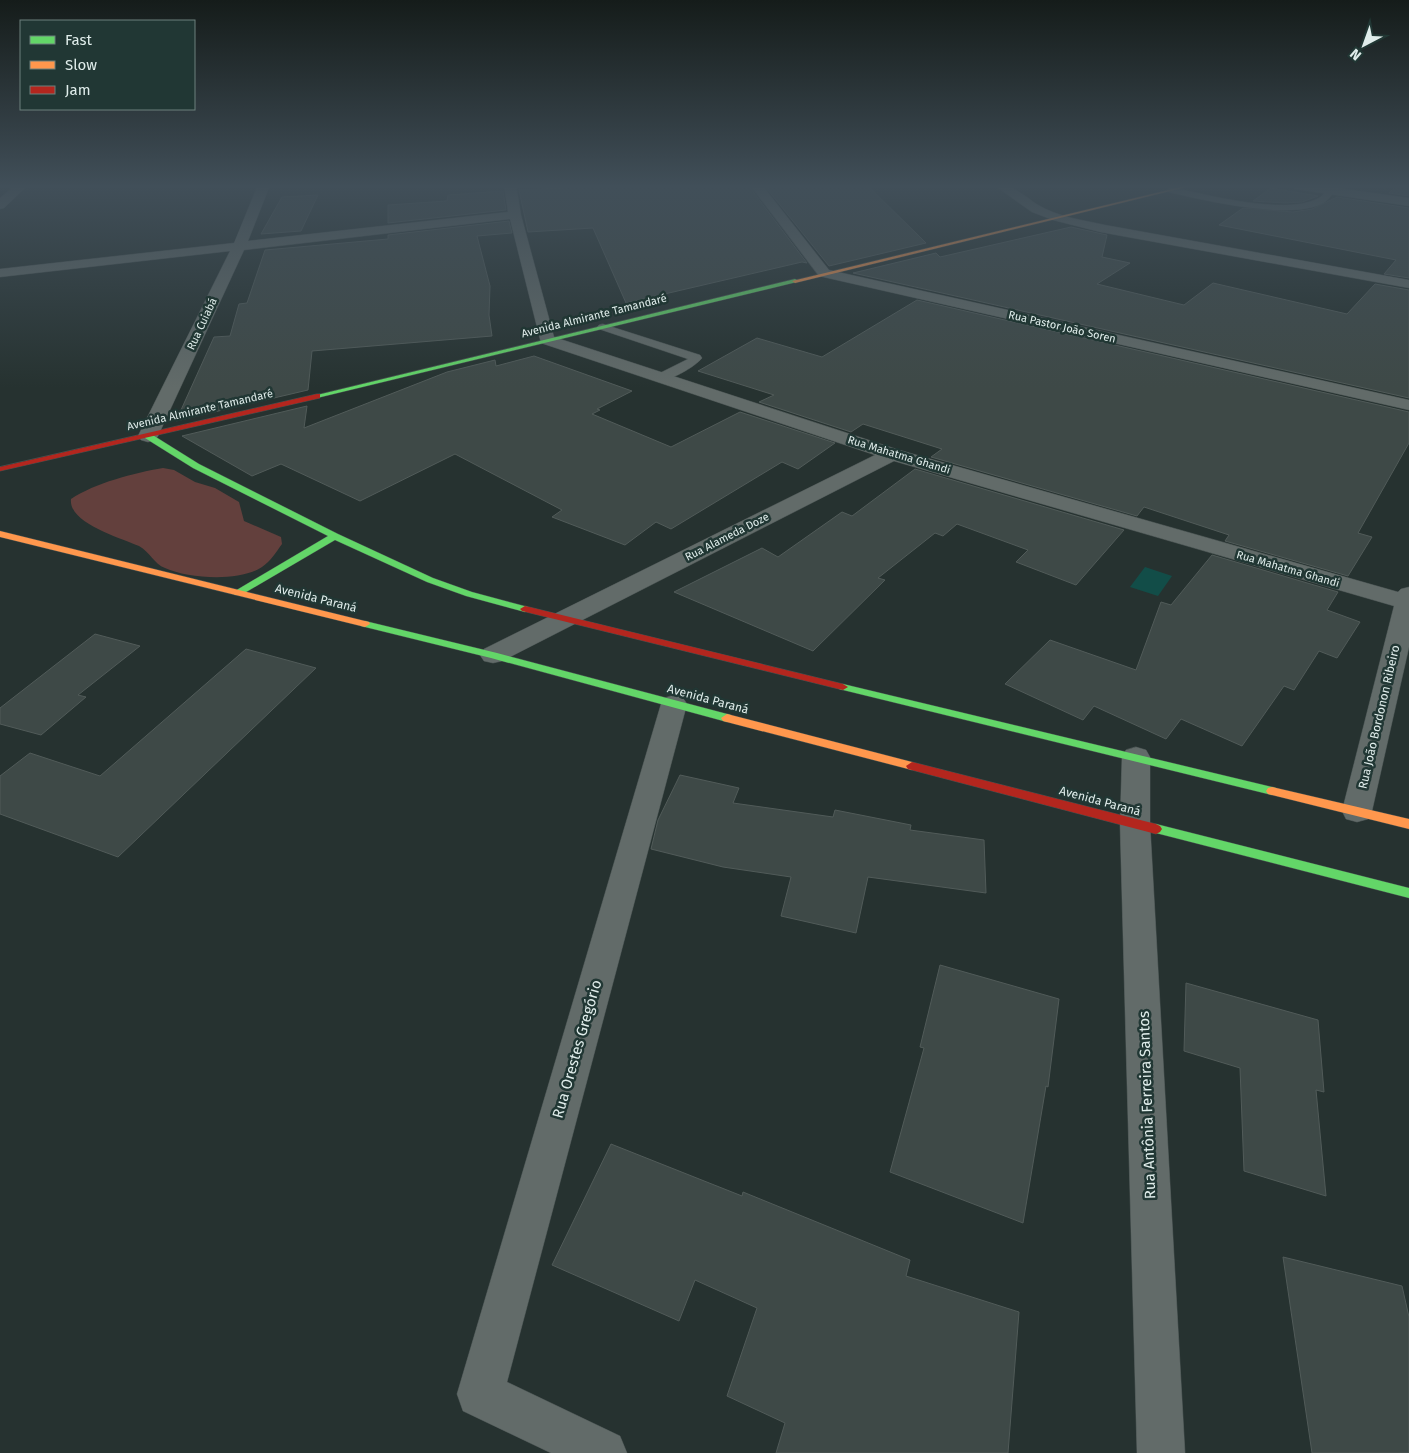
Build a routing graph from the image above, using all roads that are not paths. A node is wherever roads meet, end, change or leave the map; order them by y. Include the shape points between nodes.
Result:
1 (179, 253) edge
2 (236, 253) edge
3 (525, 253) edge
4 (809, 253) edge
5 (908, 253) edge
6 (1239, 253) edge
7 (0, 273) edge
8 (824, 273) junction
9 (1409, 284) edge
10 (603, 327) junction
11 (548, 340) junction
12 (660, 378) junction
13 (1409, 405) edge
14 (148, 436) junction
15 (892, 454) junction
16 (0, 469) edge
17 (0, 534) edge
18 (335, 536) junction
19 (238, 593) junction
20 (1408, 600) edge
21 (562, 619) junction
22 (493, 655) junction
23 (674, 704) junction
24 (1136, 758) junction
25 (1357, 811) junction
26 (1135, 824) junction
27 (1409, 824) edge
28 (1409, 893) edge
29 (603, 1453) edge
30 (1161, 1453) edge

1 - 7 street
2 - 14 street, Rua Cuiabá
3 - 11 street
4 - 8 street
5 - 8 main road, Avenida Almirante Tamandaré
6 - 9 street
8 - 10 main road, Avenida Almirante Tamandaré
8 - 13 street, Rua Pastor João Soren
10 - 11 main road, Avenida Almirante Tamandaré
10 - 12 lane via 696,358
11 - 12 street, Rua Mahatma Ghandi
11 - 14 main road, Avenida Almirante Tamandaré
12 - 15 street, Rua Mahatma Ghandi
14 - 16 main road, Avenida Almirante Tamandaré
14 - 18 main road via 196,466
15 - 20 street, Rua Mahatma Ghandi
15 - 21 street, Rua Alameda Doze
17 - 19 main road, Avenida Paraná
18 - 19 main road
18 - 21 main road via 430,580
19 - 22 main road, Avenida Paraná
20 - 25 street, Rua João Bordonon Ribeiro
21 - 22 street, Rua Alameda Doze
21 - 24 main road
22 - 23 main road, Avenida Paraná
23 - 26 main road, Avenida Paraná
23 - 29 street, Rua Orestes Gregório via 480,1394
24 - 25 main road
24 - 26 street, Rua Antônia Ferreira Santos
25 - 27 main road
26 - 28 main road, Avenida Paraná
26 - 30 street, Rua Antônia Ferreira Santos

